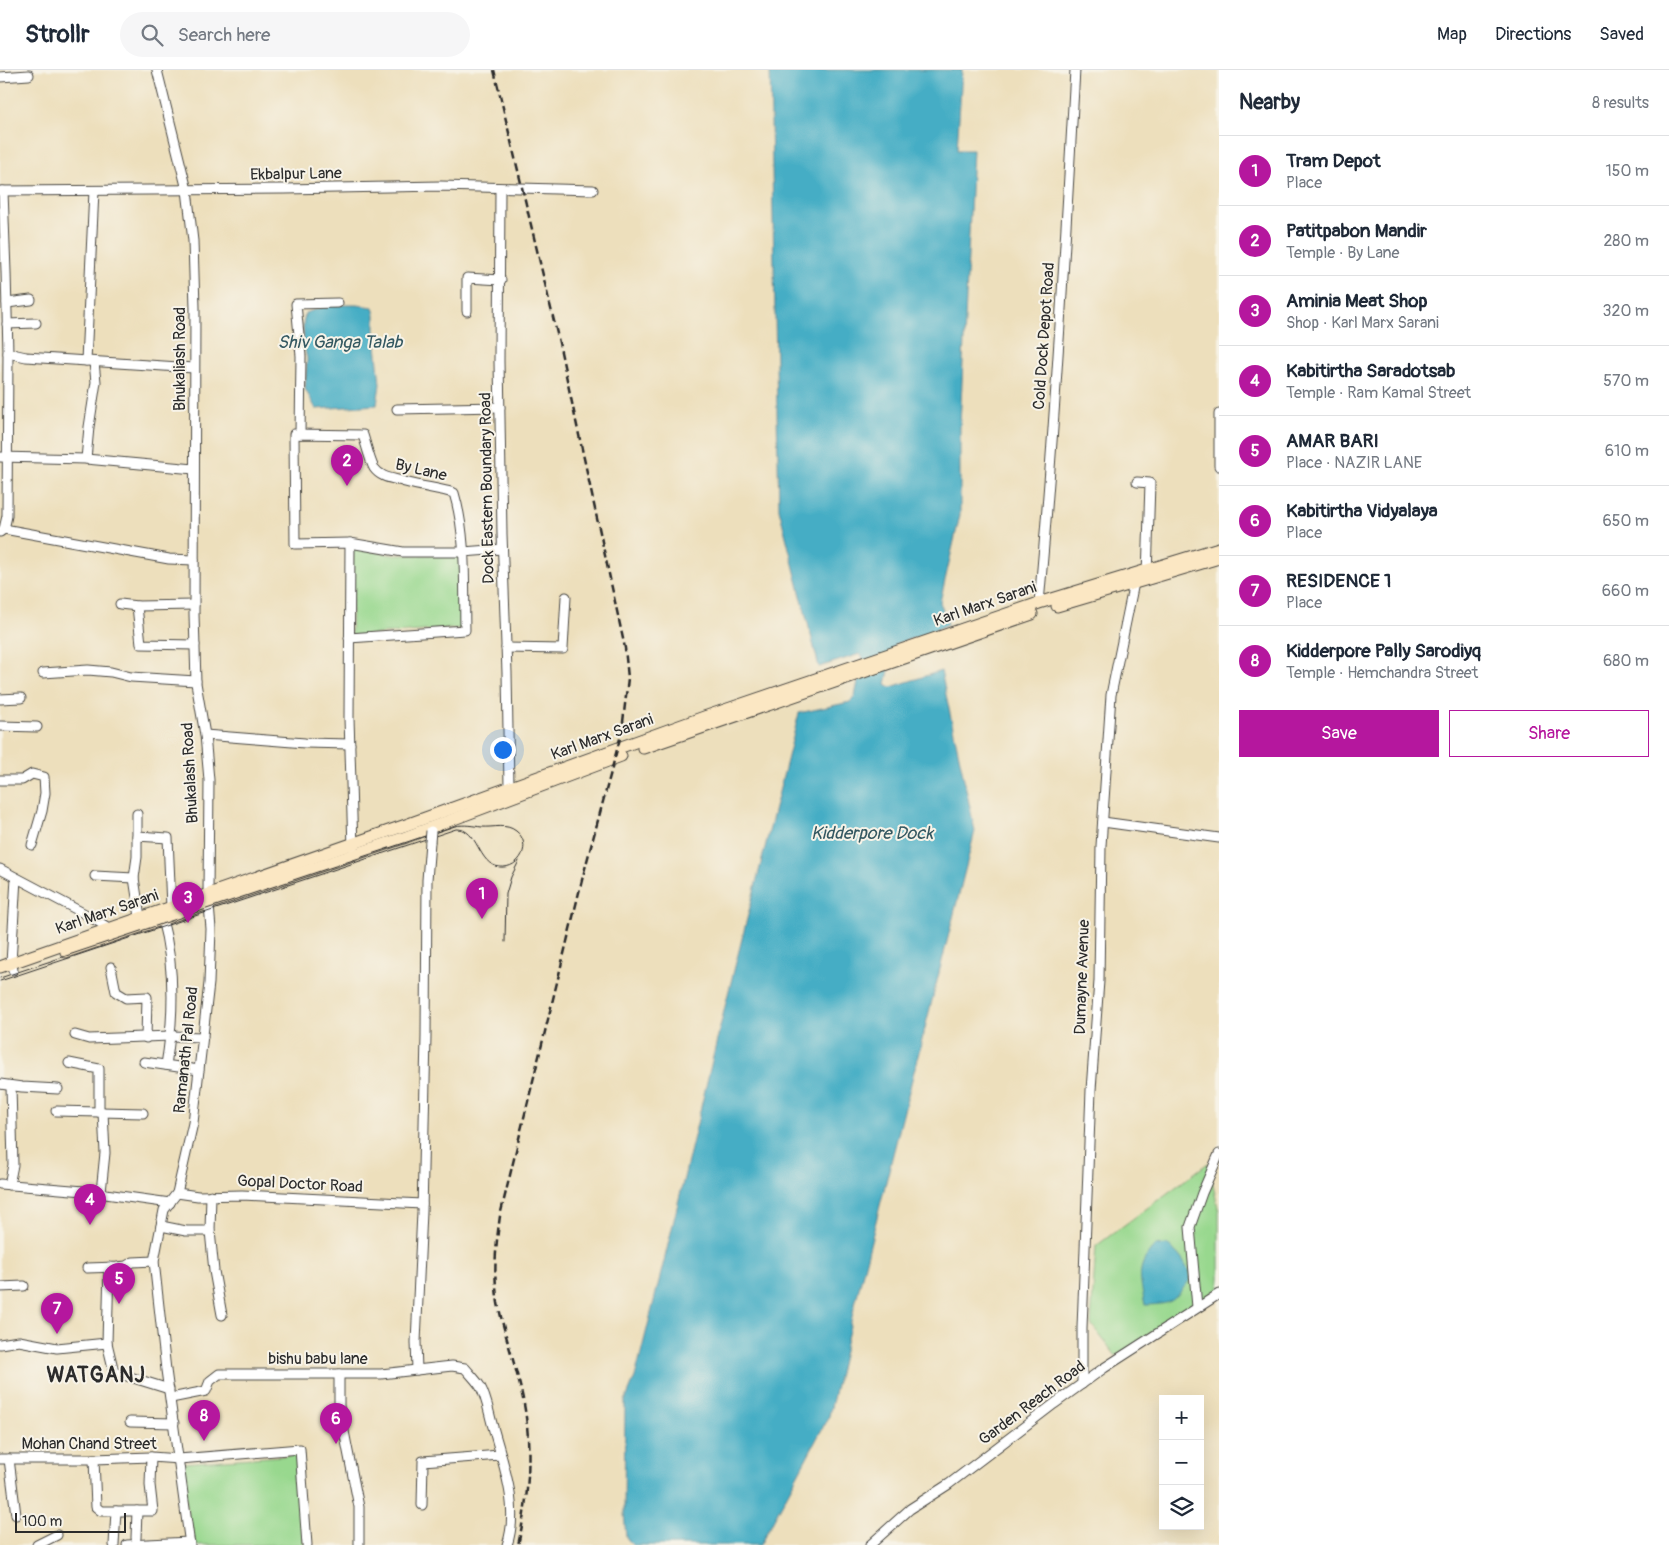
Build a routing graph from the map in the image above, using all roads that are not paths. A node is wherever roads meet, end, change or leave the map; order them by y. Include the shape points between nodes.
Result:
1 (157, 70) edge
2 (1075, 70) edge
3 (29, 75) dead end
4 (0, 77) edge
5 (500, 188) junction
6 (187, 190) junction
7 (593, 190) dead end
8 (1, 191) edge
9 (94, 191) junction
10 (501, 280) junction
11 (31, 300) dead end
12 (7, 303) junction
13 (338, 303) dead end
14 (467, 311) dead end
15 (36, 323) dead end
16 (7, 324) junction
17 (8, 353) junction
18 (90, 362) junction
19 (194, 368) junction
20 (500, 407) junction
21 (397, 409) dead end
22 (1219, 414) edge
23 (300, 434) junction
24 (3, 457) edge
25 (86, 459) junction
26 (1219, 466) edge
27 (194, 469) junction
28 (1136, 482) dead end
29 (2, 531) edge
30 (350, 543) junction
31 (1219, 548) edge
32 (502, 549) junction
33 (463, 552) junction
34 (1219, 558) edge
35 (194, 560) junction
36 (1147, 574) junction
37 (1135, 578) junction
38 (566, 597) dead end
39 (1039, 603) junction
40 (120, 604) dead end
41 (137, 606) junction
42 (194, 606) junction
43 (349, 638) junction
44 (195, 648) junction
45 (506, 648) junction
46 (914, 650) junction
47 (42, 673) dead end
48 (845, 674) junction
49 (196, 681) junction
50 (22, 698) dead end
51 (0, 699) edge
52 (0, 726) edge
53 (37, 727) dead end
54 (205, 735) junction
55 (350, 744) junction
56 (0, 780) edge
57 (509, 787) junction
58 (138, 814) dead end
59 (1103, 822) junction
60 (431, 825) junction
61 (137, 836) junction
62 (1219, 838) edge
63 (32, 845) dead end
64 (353, 849) junction
65 (0, 869) edge
66 (95, 876) dead end
67 (16, 878) junction
68 (134, 878) junction
69 (209, 898) junction
70 (171, 907) junction
71 (140, 917) junction
72 (162, 919) junction
73 (110, 932) junction
74 (8, 966) edge
75 (111, 967) dead end
76 (0, 974) edge
77 (75, 1035) dead end
78 (171, 1036) junction
79 (203, 1037) junction
80 (146, 1038) junction
81 (144, 1062) dead end
82 (69, 1063) dead end
83 (166, 1065) junction
84 (200, 1070) junction
85 (0, 1084) edge
86 (10, 1086) junction
87 (58, 1089) dead end
88 (56, 1111) dead end
89 (101, 1112) junction
90 (143, 1113) dead end
91 (1219, 1154) edge
92 (5, 1185) edge
93 (101, 1192) junction
94 (178, 1193) junction
95 (211, 1196) junction
96 (169, 1204) junction
97 (422, 1204) junction
98 (161, 1226) junction
99 (210, 1231) junction
100 (154, 1260) junction
101 (110, 1267) junction
102 (87, 1268) dead end
103 (24, 1286) dead end
104 (0, 1287) edge
105 (1219, 1294) edge
106 (1197, 1307) junction
107 (222, 1315) dead end
108 (107, 1343) junction
109 (0, 1344) edge
110 (417, 1370) junction
111 (339, 1374) junction
112 (1082, 1384) junction
113 (170, 1393) junction
114 (130, 1422) dead end
115 (174, 1423) junction
116 (500, 1455) junction
117 (151, 1457) junction
118 (5, 1459) edge
119 (94, 1459) junction
120 (179, 1459) junction
121 (422, 1505) dead end
122 (116, 1511) junction
123 (137, 1511) junction
124 (16, 1515) dead end
125 (57, 1535) dead end
126 (136, 1538) dead end
127 (190, 1544) edge
128 (37, 1545) edge
129 (114, 1545) edge
130 (127, 1545) edge
131 (307, 1545) edge
132 (359, 1545) edge
133 (507, 1545) edge
134 (870, 1545) edge

1 - 6 street, Bhukaliash Road
2 - 39 street, Cold Dock Depot Road via 1060,330
3 - 4 street
5 - 6 street, Ekbalpur Lane
5 - 7 street, Ekbalpur Lane
5 - 10 street, Dock Eastern Boundary Road
6 - 9 street, Ekbalpur Lane
6 - 19 street, Bhukaliash Road via 193,241
8 - 9 street, Ekbalpur Lane
8 - 12 street
9 - 18 street
10 - 14 street via 467,278
10 - 20 street, Dock Eastern Boundary Road
11 - 12 street
12 - 16 street
13 - 23 street via 296,304 301,356
15 - 16 street
16 - 17 street
17 - 18 street
17 - 24 street
18 - 19 street
18 - 25 street via 96,382
19 - 27 street, Bhukaliash Road
20 - 21 street
20 - 32 street, Dock Eastern Boundary Road
22 - 26 street
23 - 30 street via 294,434 296,544
23 - 33 street, By Lane via 363,435 374,468 386,478 454,493 459,508
24 - 25 street
24 - 29 street via 7,516
25 - 27 street
27 - 35 street, Bhukaliash Road
28 - 36 street via 1150,482
29 - 35 street via 169,559
30 - 33 street via 403,552
30 - 43 street
31 - 36 main road, Karl Marx Sarani
32 - 33 street
32 - 45 street, Dock Eastern Boundary Road
33 - 43 street via 465,630
34 - 36 main road
35 - 42 street, Bhukaliash Road
36 - 37 main road, Karl Marx Sarani
37 - 39 main road, Karl Marx Sarani
37 - 46 main road
37 - 59 street, Dumayne Avenue via 1111,695
38 - 45 street via 563,649
39 - 46 main road, Karl Marx Sarani
40 - 41 street
41 - 42 street
41 - 44 street via 141,644
42 - 44 street, Bhukaliash Road
43 - 55 street
44 - 49 street, Bhukalash Road
45 - 57 street, Dock Eastern Boundary Road
46 - 48 main road, Karl Marx Sarani
47 - 49 street via 88,670 131,677
48 - 57 main road, Karl Marx Sarani via 704,717
48 - 60 main road
49 - 54 street, Bhukalash Road
50 - 51 street
52 - 53 street
54 - 55 street
54 - 69 street, Bhukalash Road via 209,780
55 - 64 street
56 - 63 street via 22,780 32,774 44,777 42,811
57 - 60 main road, Karl Marx Sarani
58 - 61 street
59 - 62 street
59 - 112 street, Dumayne Avenue
60 - 64 main road, Karl Marx Sarani
60 - 97 street, bridge via 427,880
61 - 68 street
61 - 70 street via 168,838
64 - 69 main road, Karl Marx Sarani
65 - 67 street
66 - 68 street
67 - 73 street via 87,915
67 - 74 street
68 - 71 street
69 - 70 main road, Karl Marx Sarani
69 - 72 main road
69 - 79 street, Ramanath Pal Road via 209,983
70 - 71 main road, Karl Marx Sarani
71 - 73 main road, Karl Marx Sarani
72 - 73 main road
72 - 78 street via 173,1000
73 - 74 main road, Karl Marx Sarani
74 - 76 main road, Karl Marx Sarani
75 - 80 street via 116,992 126,998 147,996
77 - 80 street via 89,1039
78 - 79 street
78 - 80 street
78 - 83 street
79 - 84 street, Ramanath Pal Road
81 - 83 street
82 - 89 street via 98,1068
83 - 84 street
84 - 94 street, Ramanath Pal Road
85 - 86 street
86 - 87 street
86 - 92 street via 13,1165
88 - 89 street
89 - 90 street
89 - 93 street via 105,1153
91 - 106 street via 1190,1226
92 - 93 street
93 - 96 street
94 - 95 street, Gopal Doctor Road
94 - 96 street, Ramanath Pal Road
95 - 97 street, Gopal Doctor Road
95 - 99 street
96 - 98 street, Ramanath Pal Road via 164,1210
97 - 110 street
98 - 99 street
98 - 100 street, Ramanath Pal Road
99 - 107 street
100 - 101 street
100 - 113 street, Ramanath Pal Road
101 - 102 street
101 - 108 street
103 - 104 street
105 - 106 street, Garden Reach Road
106 - 112 street, Garden Reach Road
108 - 109 street via 57,1348 19,1341
108 - 113 street via 114,1372
110 - 111 street, bishu babu lane
110 - 116 street, bishu babu lane via 452,1366 466,1368 480,1387
111 - 113 street, bishu babu lane via 219,1374 210,1381 206,1391
111 - 132 street via 339,1406 359,1507
112 - 134 street, Garden Reach Road via 949,1484 910,1508
113 - 115 street, Ramanath Pal Road
114 - 115 street
115 - 120 street, Ramanath Pal Road
116 - 121 street via 423,1461
116 - 133 street via 512,1509
117 - 119 street, Mohan Chand Street
117 - 120 street, Mohan Chand Street
117 - 123 street via 153,1512
118 - 119 street, Mohan Chand Street
118 - 124 street
119 - 122 street via 96,1507 101,1511
120 - 127 street, Ramanath Pal Road
120 - 131 street, Mohan Chand Street via 300,1449
122 - 123 street
122 - 129 street
123 - 126 street
125 - 128 street
127 - 130 street

